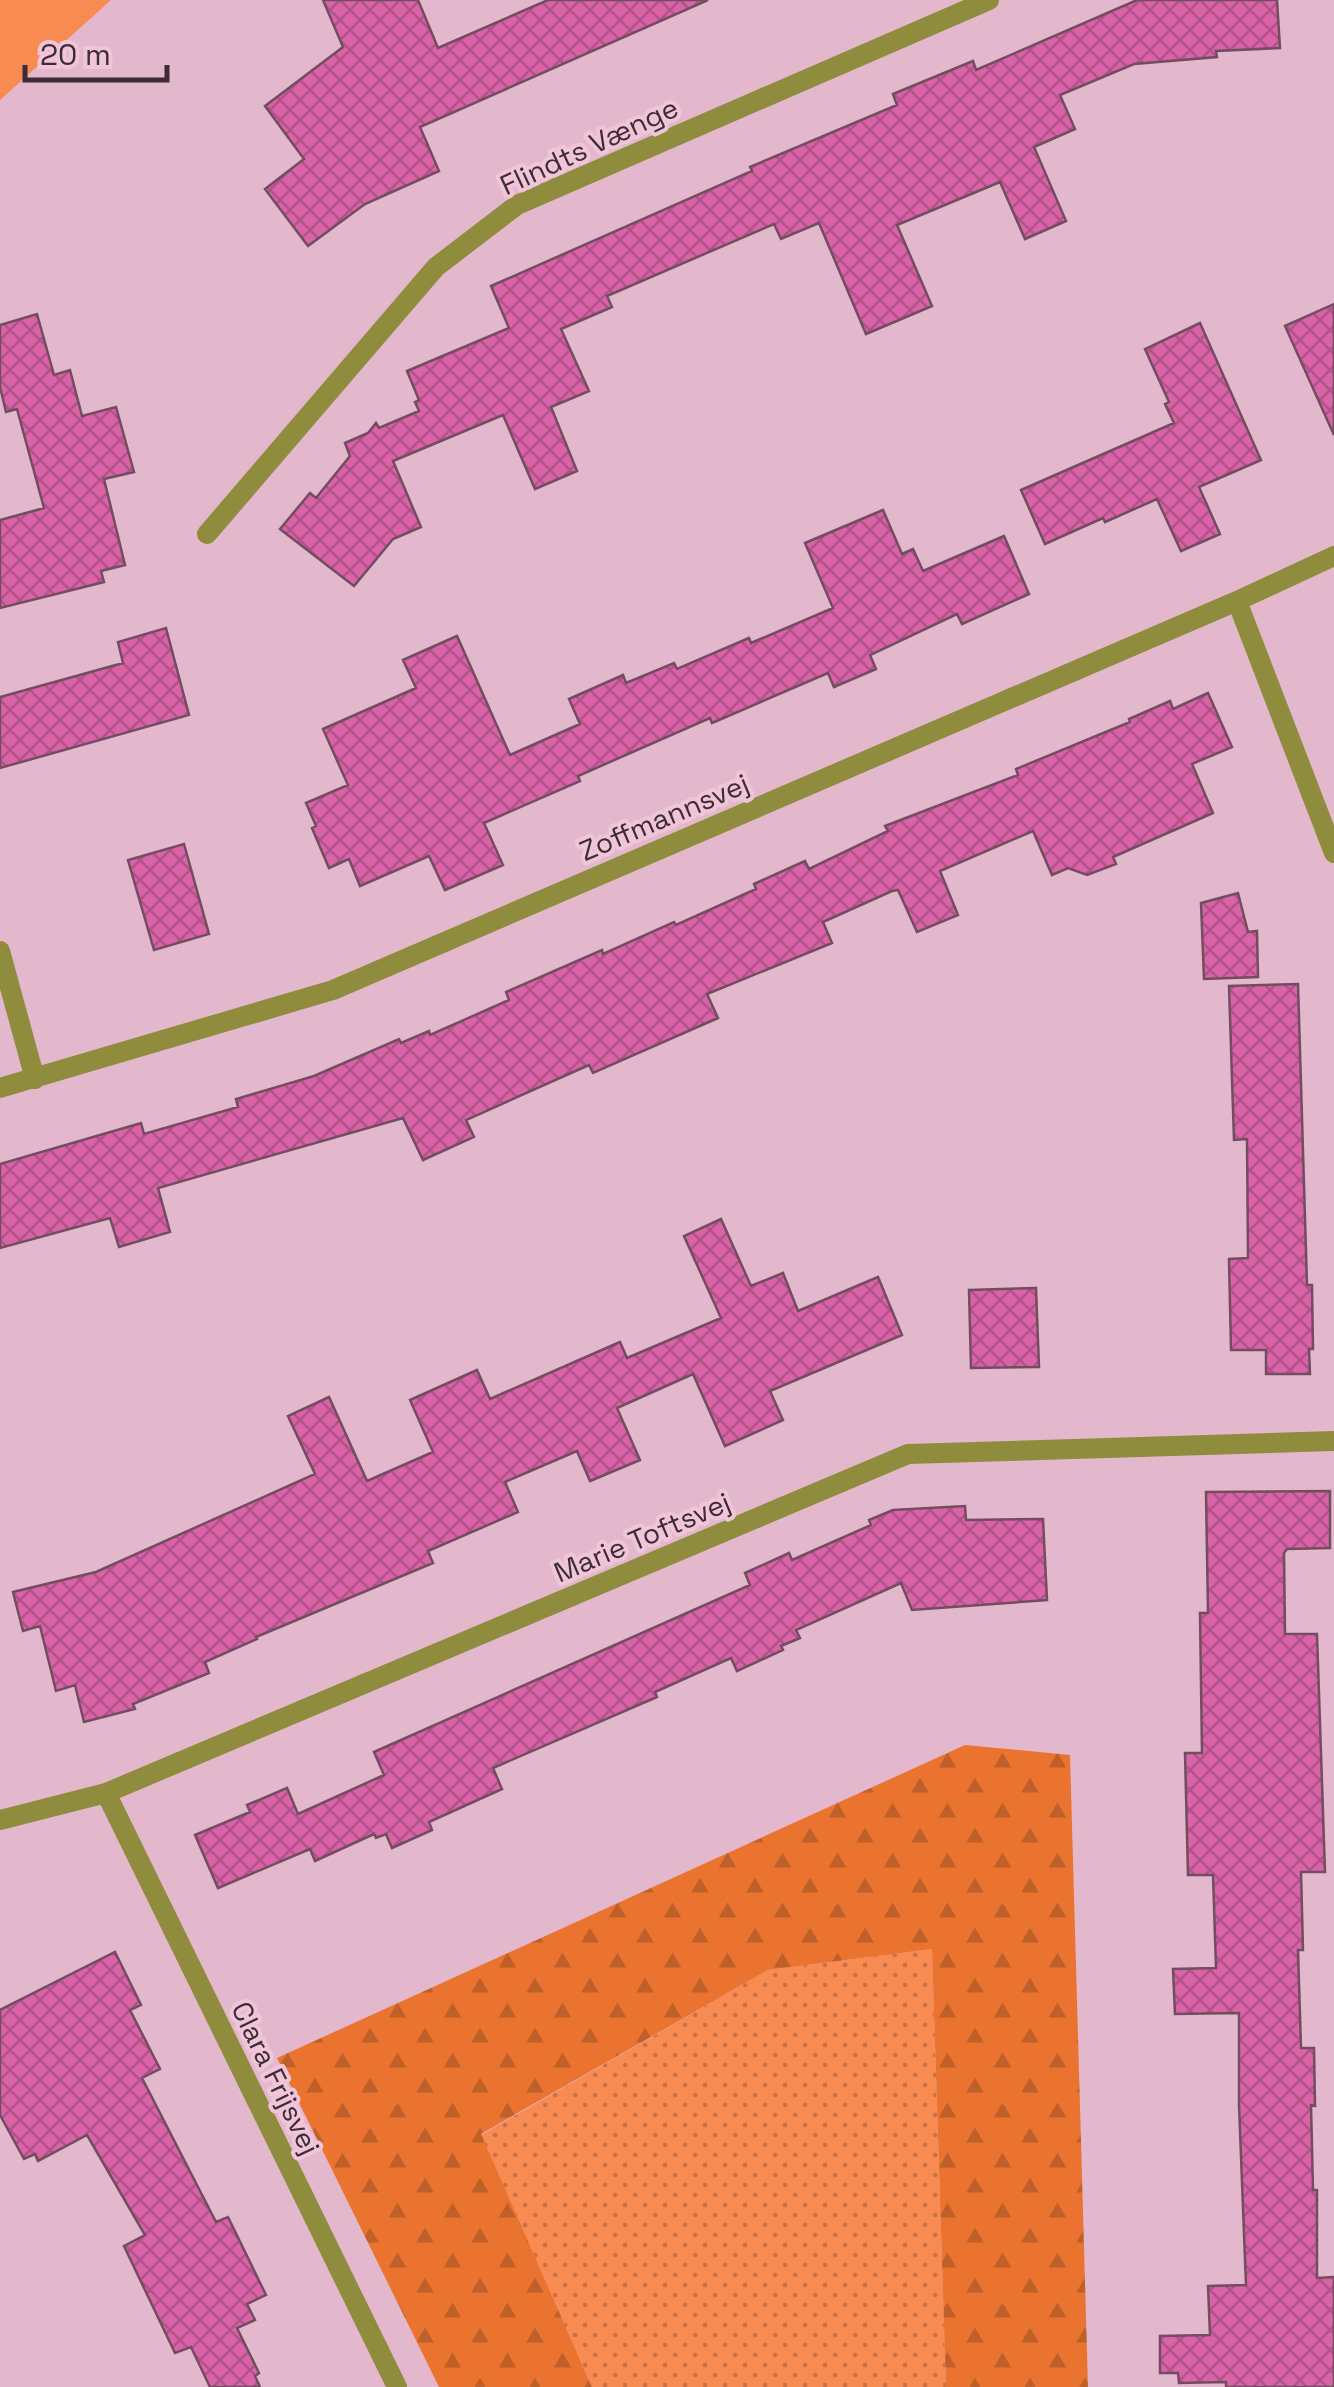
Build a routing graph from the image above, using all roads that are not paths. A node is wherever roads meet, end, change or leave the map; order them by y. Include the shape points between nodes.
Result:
1 (989, 0) edge
2 (207, 534) dead end
3 (1334, 556) edge
4 (1237, 601) junction
5 (1334, 853) edge
6 (0, 951) edge
7 (35, 1078) junction
8 (0, 1088) edge
9 (1334, 1441) edge
10 (106, 1793) junction
11 (0, 1820) edge
12 (398, 2387) edge

1 - 2 street, Flindts Vænge via 517,205 436,267
3 - 4 street, Zoffmannsvej
4 - 5 street
4 - 7 street, Zoffmannsvej via 332,990
6 - 7 street
7 - 8 street, Zoffmannsvej
9 - 10 street, Marie Toftsvej via 908,1454
10 - 11 street, Marie Toftsvej
10 - 12 street, Clara Frijsvej

